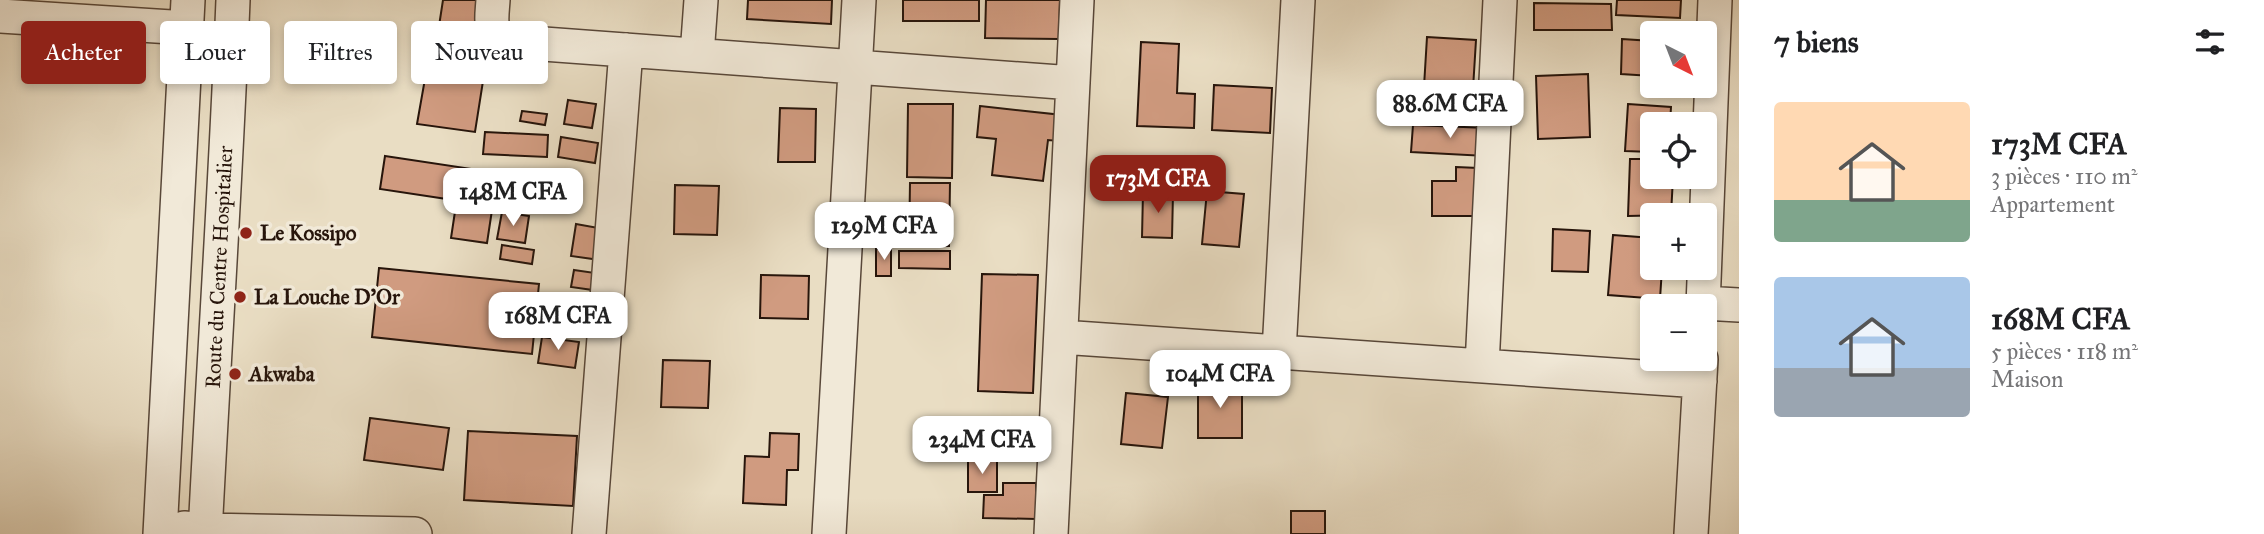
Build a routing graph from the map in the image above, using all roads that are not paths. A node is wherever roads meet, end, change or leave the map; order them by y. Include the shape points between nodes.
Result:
1 (233, 0) edge
2 (493, 0) edge
3 (701, 0) edge
4 (859, 0) edge
5 (1077, 0) edge
6 (1298, 0) edge
7 (1500, 0) edge
8 (1715, 0) edge
9 (188, 14) edge
10 (0, 16) edge
11 (626, 50) junction
12 (697, 55) junction
13 (855, 67) junction
14 (1073, 83) junction
15 (1725, 87) edge
16 (1704, 294) edge
17 (1717, 305) edge
18 (1739, 305) edge
19 (1061, 337) junction
20 (1279, 352) junction
21 (1482, 366) junction
22 (1640, 369) edge
23 (1701, 371) edge
24 (160, 530) edge
25 (205, 532) edge
26 (415, 534) edge
27 (589, 534) edge
28 (829, 534) edge
29 (1051, 534) edge
30 (1691, 534) edge

1 - 25 street, Route du Centre Hospitalier
2 - 11 street via 492,28 503,41
3 - 12 street
4 - 13 street
5 - 14 street
6 - 20 street
7 - 21 street
8 - 15 street
9 - 10 street
9 - 24 street
11 - 12 street
11 - 27 street
12 - 13 street
13 - 14 street
13 - 28 street
14 - 19 street
15 - 16 street
17 - 18 street
19 - 20 street
19 - 29 street
20 - 21 street
21 - 22 street
23 - 30 street
24 - 25 street
25 - 26 street

